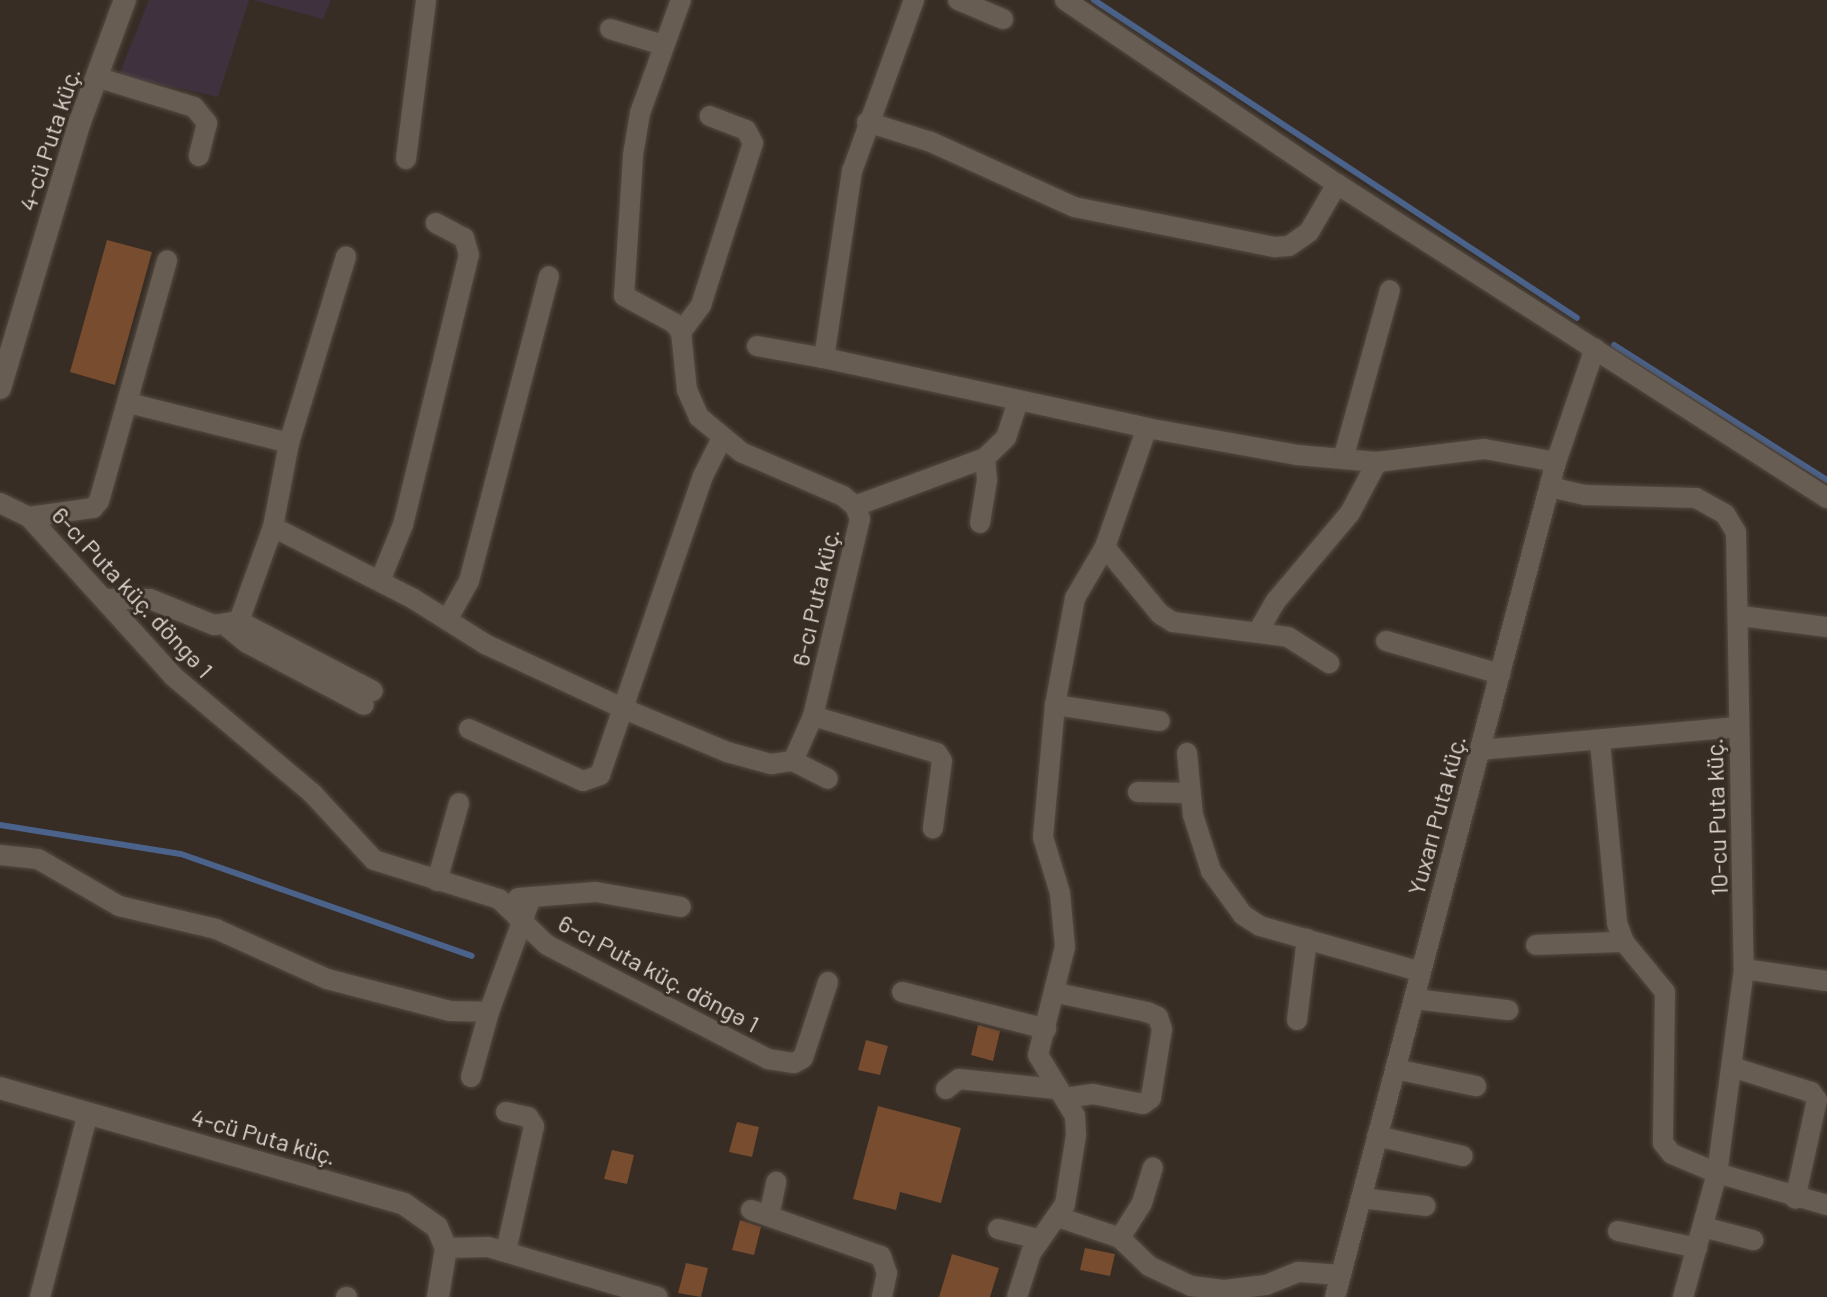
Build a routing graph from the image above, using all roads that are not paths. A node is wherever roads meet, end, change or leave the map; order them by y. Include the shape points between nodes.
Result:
1 (125, 0) edge
2 (426, 0) edge
3 (681, 0) edge
4 (914, 0) edge
5 (958, 0) edge
6 (1065, 0) edge
7 (1003, 19) dead end
8 (610, 29) dead end
9 (663, 45) junction
10 (96, 77) junction
11 (710, 116) dead end
12 (867, 122) junction
13 (199, 156) dead end
14 (406, 159) dead end
15 (1337, 184) junction
16 (436, 223) dead end
17 (346, 256) dead end
18 (167, 260) dead end
19 (549, 276) dead end
20 (1390, 290) dead end
21 (681, 332) junction
22 (757, 346) dead end
23 (1595, 348) junction
24 (824, 358) junction
25 (0, 388) edge
26 (1018, 400) junction
27 (129, 403) junction
28 (1147, 428) junction
29 (722, 438) junction
30 (289, 443) junction
31 (985, 458) junction
32 (1343, 459) junction
33 (1377, 462) junction
34 (1556, 462) junction
35 (1550, 487) junction
36 (1827, 498) edge
37 (0, 503) edge
38 (855, 506) junction
39 (29, 517) junction
40 (980, 523) dead end
41 (273, 527) junction
42 (1105, 547) junction
43 (380, 581) junction
44 (104, 599) junction
45 (1741, 616) junction
46 (447, 620) junction
47 (233, 623) junction
48 (1827, 627) edge
49 (1259, 630) junction
50 (1386, 641) dead end
51 (1329, 663) dead end
52 (1500, 674) junction
53 (368, 698) dead end
54 (1055, 705) junction
55 (622, 708) junction
56 (813, 716) junction
57 (1160, 721) dead end
58 (1739, 727) junction
59 (469, 729) dead end
60 (1600, 742) junction
61 (1480, 750) junction
62 (1187, 753) dead end
63 (793, 761) junction
64 (828, 779) dead end
65 (1138, 792) dead end
66 (1189, 793) junction
67 (459, 803) dead end
68 (933, 828) dead end
69 (0, 855) edge
70 (437, 881) junction
71 (531, 897) junction
72 (499, 899) junction
73 (681, 907) dead end
74 (520, 922) junction
75 (1307, 939) junction
76 (1624, 942) junction
77 (1536, 945) dead end
78 (1744, 969) junction
79 (1421, 972) junction
80 (1826, 981) edge
81 (828, 982) dead end
82 (902, 992) dead end
83 (1057, 993) junction
84 (1414, 999) junction
85 (1508, 1010) dead end
86 (489, 1012) junction
87 (1297, 1020) dead end
88 (1046, 1029) junction
89 (1732, 1067) junction
90 (1395, 1069) junction
91 (471, 1077) dead end
92 (1476, 1086) dead end
93 (0, 1088) edge
94 (946, 1089) dead end
95 (1060, 1094) junction
96 (506, 1112) dead end
97 (88, 1113) junction
98 (1377, 1136) junction
99 (1463, 1156) dead end
100 (1153, 1168) dead end
101 (1717, 1173) junction
102 (776, 1182) dead end
103 (1361, 1198) junction
104 (1795, 1199) junction
105 (1827, 1205) edge
106 (1426, 1206) dead end
107 (1058, 1217) junction
108 (1703, 1227) junction
109 (998, 1229) dead end
110 (1618, 1231) dead end
111 (1120, 1238) junction
112 (1038, 1239) junction
113 (1753, 1240) dead end
114 (446, 1248) junction
115 (1697, 1248) junction
116 (506, 1251) junction
117 (1341, 1275) junction
118 (40, 1297) edge
119 (438, 1297) edge
120 (658, 1297) edge
121 (882, 1297) edge
122 (1017, 1297) edge
123 (1335, 1297) edge
124 (1683, 1297) edge

1 - 10 street, 4-cü Puta küç.
2 - 14 street
3 - 9 street
4 - 12 street
5 - 7 street
6 - 15 street
8 - 9 street
9 - 21 street via 633,155 623,284 629,303 674,323
10 - 13 street via 194,107 207,123
10 - 25 street, 4-cü Puta küç.
11 - 21 street via 746,130 753,143 701,305
12 - 15 street via 931,142 1074,207 1275,247 1289,246 1309,232
12 - 24 street via 852,171
15 - 23 street
16 - 43 street via 464,238 469,255 403,525
17 - 30 street
18 - 27 street
19 - 46 street via 469,581
20 - 32 street
21 - 29 street, 6-cı Puta küç. via 692,406
22 - 24 street
23 - 34 street, Yuxarı Puta küç.
23 - 36 street
24 - 26 street
26 - 28 street
26 - 31 street via 1006,438
27 - 30 street
27 - 39 street via 93,508
28 - 32 street
28 - 42 street
29 - 38 street, 6-cı Puta küç.
29 - 55 street via 703,476
30 - 41 street
31 - 38 street
31 - 40 street
32 - 33 street
33 - 34 street via 1484,449
33 - 49 street via 1350,513 1275,602
34 - 35 street, Yuxarı Puta küç.
35 - 45 street, 10-cu Puta küç. via 1585,495 1696,498 1710,503 1736,532
35 - 52 street, Yuxarı Puta küç.
37 - 39 street, 6-cı Puta küç. döngə 1
38 - 56 street, 6-cı Puta küç. via 860,519 855,554
39 - 44 street, 6-cı Puta küç. döngə 1
41 - 43 street
41 - 47 street
42 - 49 street via 1160,614 1173,622
42 - 54 street via 1075,598
43 - 46 street
44 - 47 street via 150,599
44 - 70 street, 6-cı Puta küç. döngə 1 via 201,703 312,793 364,854
45 - 48 street
45 - 58 street, 10-cu Puta küç.
46 - 55 street via 485,644
47 - 53 street
49 - 51 street via 1288,637
50 - 52 street
52 - 61 street, Yuxarı Puta küç.
54 - 57 street
54 - 83 street via 1043,837 1066,923
55 - 59 street via 600,775 592,781
55 - 63 street via 727,752 771,764
56 - 63 street, 6-cı Puta küç.
56 - 68 street via 937,753 942,761
58 - 60 street
58 - 78 street, 10-cu Puta küç.
60 - 61 street
60 - 76 street via 1617,923
61 - 79 street, Yuxarı Puta küç.
62 - 66 street
63 - 64 street
65 - 66 street
66 - 75 street via 1211,871 1226,896 1260,926
67 - 70 street
69 - 86 street via 38,859 119,906 216,929 327,979 423,1007
70 - 72 street, 6-cı Puta küç. döngə 1
71 - 72 street
71 - 73 street via 596,892
71 - 74 street
72 - 74 street, 6-cı Puta küç. döngə 1
74 - 81 street, 6-cı Puta küç. döngə 1 via 574,960 709,1032 781,1063 794,1063 807,1052
74 - 86 street
75 - 79 street
75 - 87 street
76 - 77 street
76 - 101 street via 1665,992 1663,1143 1672,1154
78 - 80 street
78 - 89 street, 10-cu Puta küç.
79 - 84 street, Yuxarı Puta küç.
82 - 88 street
83 - 88 street
83 - 95 street via 1147,1012 1158,1017 1162,1029 1151,1098 1134,1104 1093,1094
84 - 85 street
84 - 90 street, Yuxarı Puta küç.
86 - 91 street
88 - 95 street via 1038,1055
89 - 101 street, 10-cu Puta küç.
89 - 104 street via 1811,1092 1817,1100
90 - 92 street
90 - 98 street, Yuxarı Puta küç.
93 - 97 street, 4-cü Puta küç.
94 - 95 street via 959,1079
95 - 107 street via 1076,1135 1069,1192
96 - 116 street via 528,1117 534,1126
97 - 114 street, 4-cü Puta küç. via 404,1204 437,1227
97 - 118 street
98 - 99 street
98 - 103 street, Yuxarı Puta küç.
100 - 111 street via 1142,1203
101 - 104 street
101 - 108 street, 10-cu Puta küç.
102 - 121 street via 760,1213 881,1256 887,1273
103 - 106 street
103 - 117 street, Yuxarı Puta küç.
104 - 105 street
107 - 111 street
107 - 112 street
108 - 113 street
108 - 115 street, 10-cu Puta küç.
109 - 112 street
110 - 115 street
111 - 117 street via 1149,1266 1211,1289 1266,1285 1299,1272
112 - 122 street
114 - 116 street
114 - 119 street
115 - 124 street, 10-cu Puta küç.
116 - 120 street
117 - 123 street, Yuxarı Puta küç.

